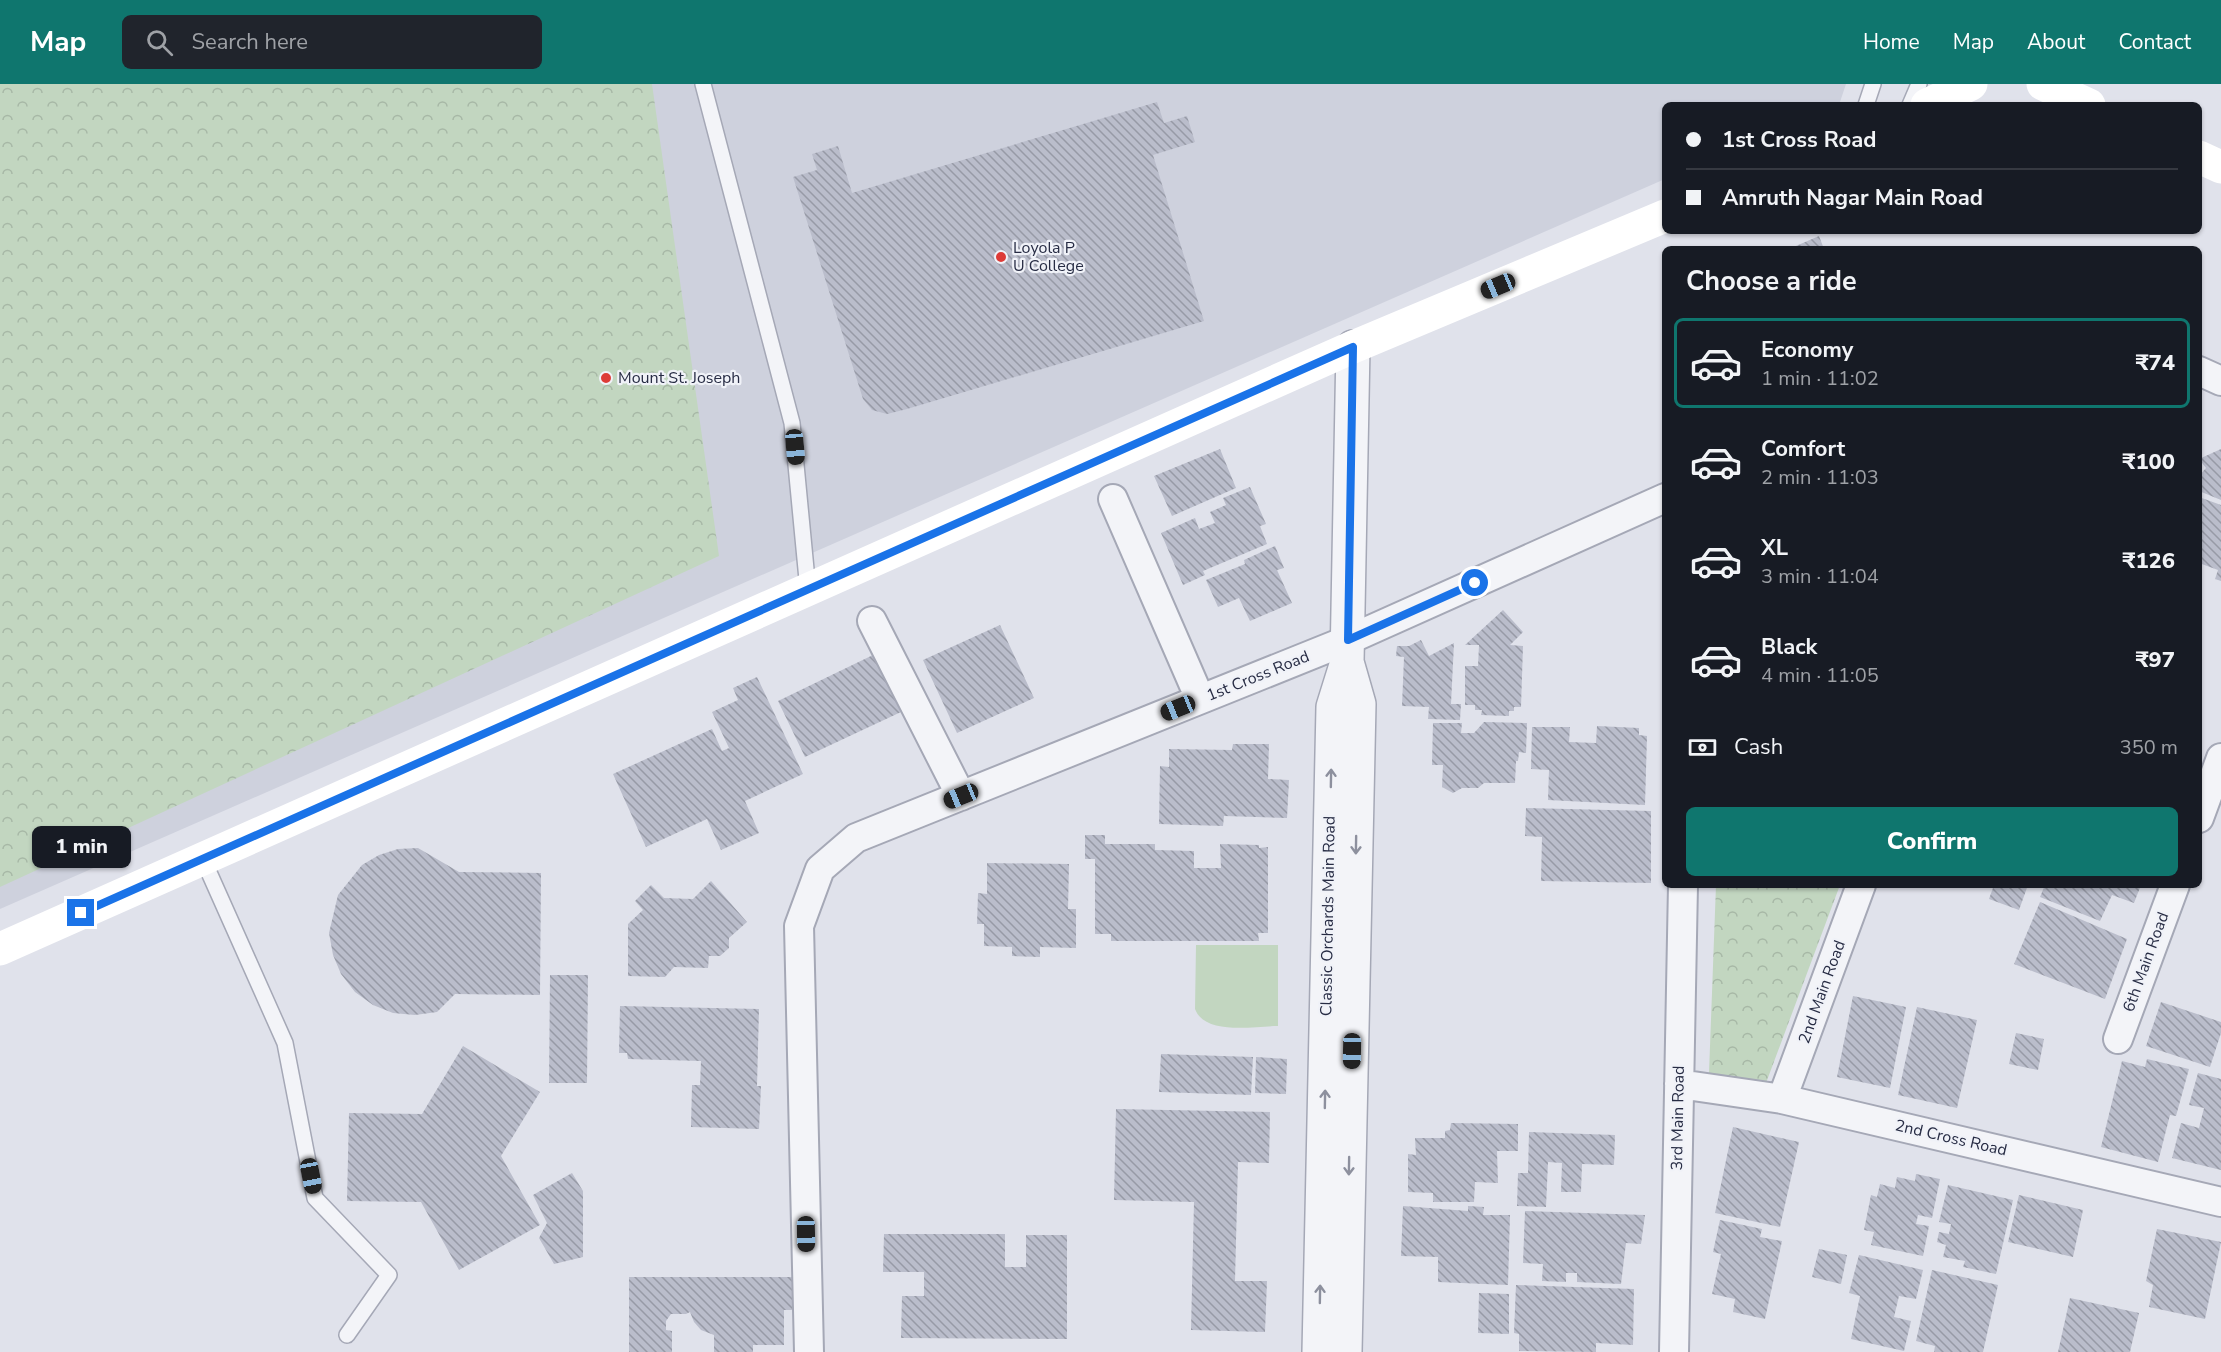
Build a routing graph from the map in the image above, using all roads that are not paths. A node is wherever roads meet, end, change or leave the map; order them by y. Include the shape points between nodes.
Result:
1 (703, 84) edge
2 (1874, 84) edge
3 (1918, 84) edge
4 (1971, 84) edge
5 (2043, 84) edge
6 (1867, 102) edge
7 (1911, 102) edge
8 (1933, 102) edge
9 (2082, 102) edge
10 (2202, 158) edge
11 (2221, 167) edge
12 (1662, 217) edge
13 (1353, 347) junction
14 (2202, 372) edge
15 (2221, 381) edge
16 (1113, 499) dead end
17 (1662, 499) edge
18 (808, 590) junction
19 (872, 621) dead end
20 (1348, 651) junction
21 (1200, 699) junction
22 (2221, 758) edge
23 (961, 796) junction
24 (2202, 810) edge
25 (203, 859) junction
26 (1683, 888) edge
27 (1861, 888) edge
28 (2174, 888) edge
29 (0, 949) edge
30 (2118, 1039) dead end
31 (1679, 1084) junction
32 (1782, 1099) junction
33 (2221, 1202) edge
34 (347, 1335) dead end
35 (808, 1352) edge
36 (1319, 1352) edge
37 (1345, 1352) edge
38 (1674, 1352) edge

1 - 18 lane via 792,423
2 - 6 lane
3 - 7 lane
4 - 8 main road
5 - 9 main road
10 - 11 main road
12 - 13 main road
13 - 18 main road
13 - 20 street, Classic Orchards Main Road
14 - 15 street
16 - 21 street
17 - 20 street, 1st Cross Road
18 - 25 main road
19 - 23 street
20 - 21 street, 1st Cross Road
36 -> 20 street, Classic Orchards Main Road via 1333,707
20 -> 37 street, Classic Orchards Main Road via 1359,704
21 - 23 street, 1st Cross Road
22 - 24 street
23 - 35 street, 1st Cross Road via 856,837 820,869 799,926
25 - 29 main road
25 - 34 lane via 285,1044 315,1198 389,1275
26 - 31 street, 3rd Main Road
27 - 32 street, 2nd Main Road
28 - 30 street, 6th Main Road
31 - 32 street, 2nd Cross Road
31 - 38 street, 3rd Main Road
32 - 33 street, 2nd Cross Road

